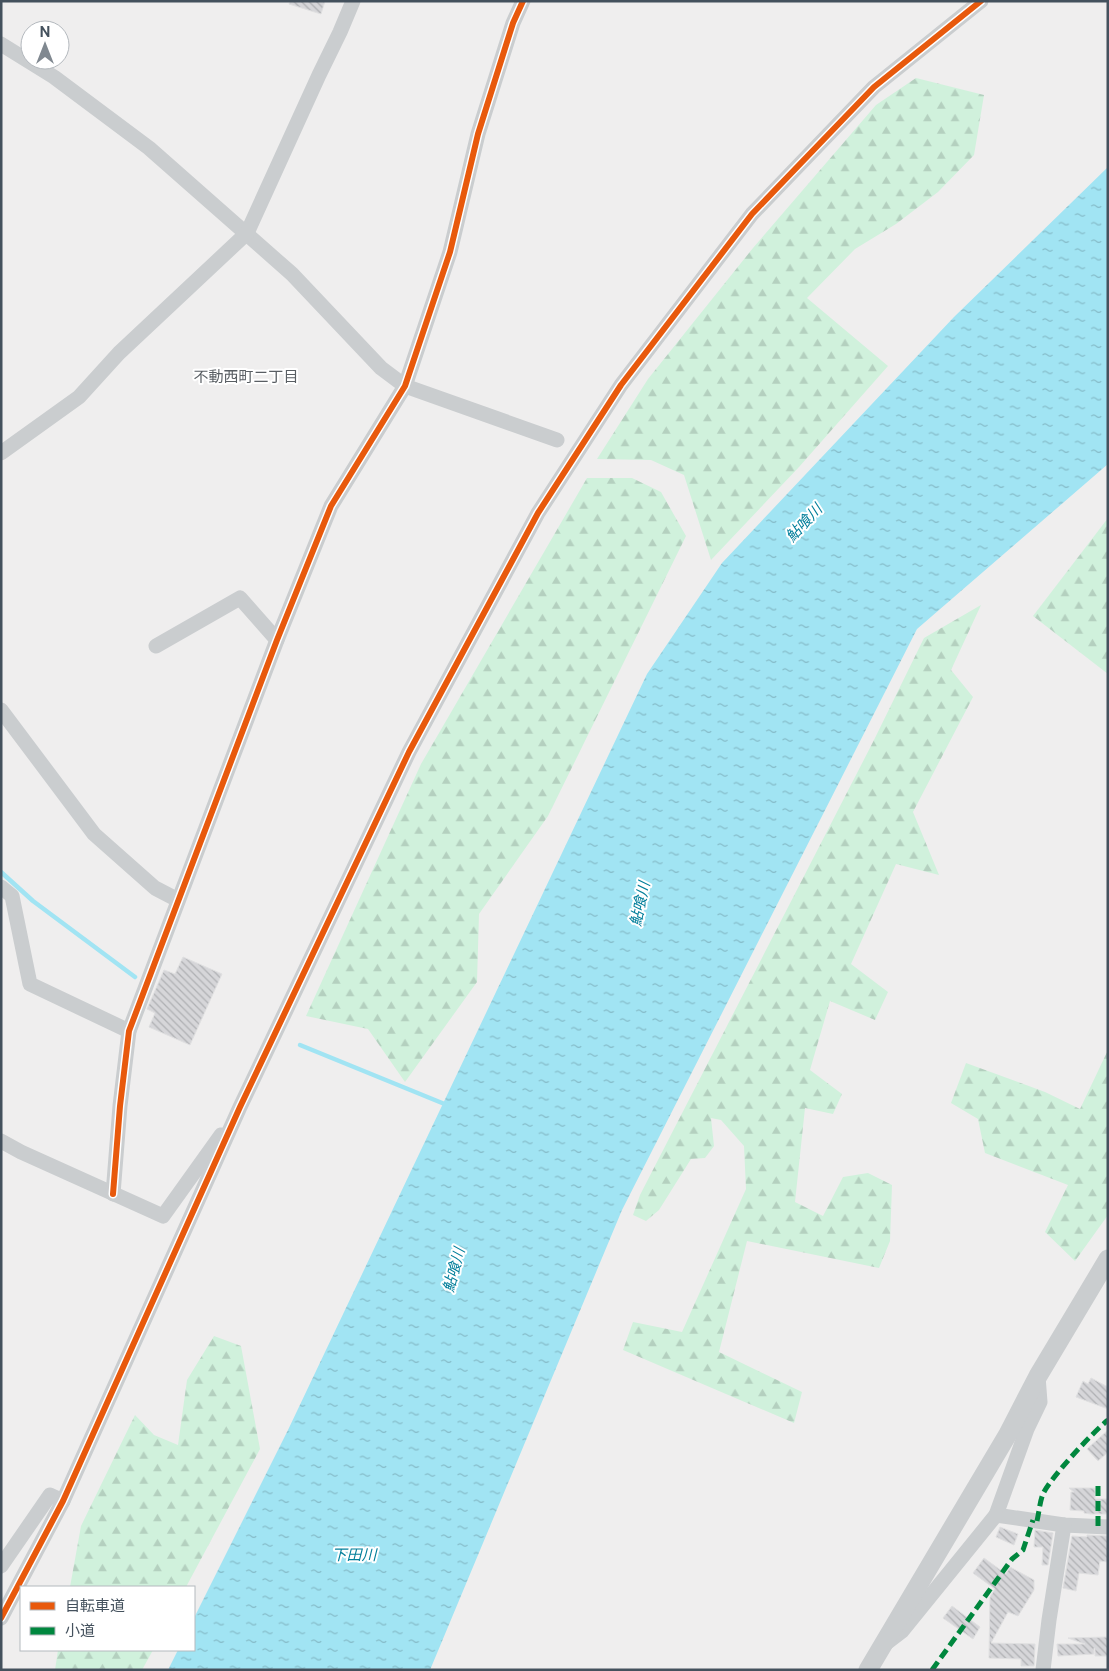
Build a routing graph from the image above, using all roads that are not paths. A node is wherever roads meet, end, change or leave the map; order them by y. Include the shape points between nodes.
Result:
1 (353, 1) edge
2 (523, 1) edge
3 (981, 1) edge
4 (1, 44) edge
5 (247, 233) junction
6 (405, 386) junction
7 (557, 440) dead end
8 (1, 453) edge
9 (277, 640) junction
10 (156, 646) dead end
11 (1, 710) edge
12 (1, 887) edge
13 (178, 900) junction
14 (128, 1031) junction
15 (240, 1108) junction
16 (1, 1141) edge
17 (113, 1194) junction
18 (1108, 1259) edge
19 (1038, 1376) junction
20 (63, 1501) junction
21 (996, 1515) junction
22 (1064, 1524) junction
23 (1108, 1527) edge
24 (1, 1566) edge
25 (1, 1618) edge
26 (881, 1647) junction
27 (868, 1670) edge
28 (1043, 1670) edge

1 - 5 street
2 - 6 street via 478,134 450,252
3 - 15 street via 874,87 752,214 621,385 538,513 409,752
4 - 5 street via 54,77 149,148
5 - 6 street via 292,274 381,368
5 - 8 street via 119,353 79,397
6 - 7 street
6 - 9 street via 331,506
9 - 10 street via 240,598
9 - 13 street
11 - 13 street via 94,834 155,888
12 - 14 street via 12,896 30,984
13 - 14 street
14 - 17 street
15 - 17 street via 164,1216
15 - 20 street
16 - 17 street
18 - 19 street
19 - 21 street via 1040,1402
19 - 26 street via 1008,1434
20 - 24 street via 50,1495
20 - 25 street
21 - 22 street
21 - 26 street via 902,1631
22 - 23 street
22 - 28 street
26 - 27 street

